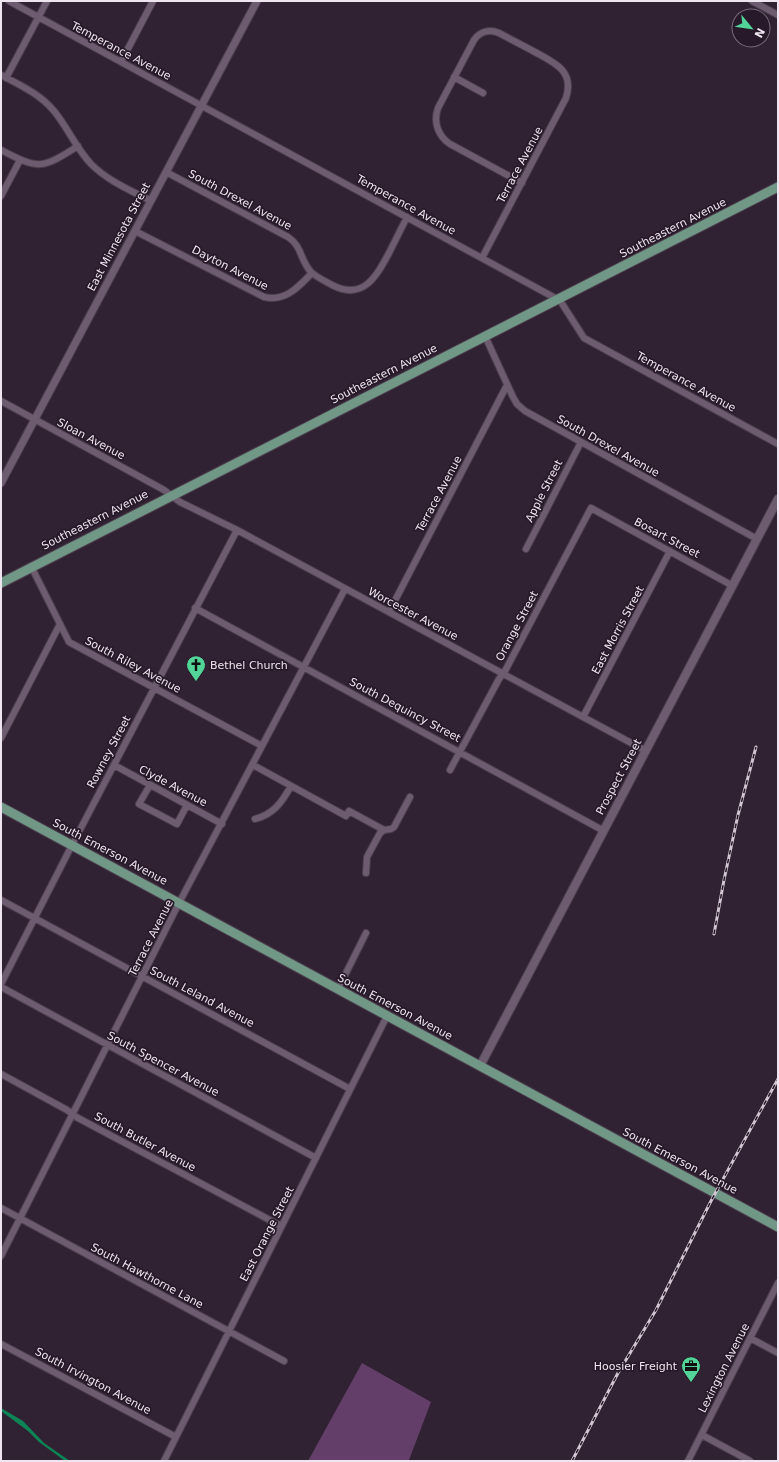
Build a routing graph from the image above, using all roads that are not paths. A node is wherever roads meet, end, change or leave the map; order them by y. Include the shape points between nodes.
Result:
1 (9, 1) edge
2 (47, 1) edge
3 (154, 1) edge
4 (257, 1) edge
5 (752, 1) edge
6 (778, 15) edge
7 (39, 17) junction
8 (121, 62) junction
9 (3, 76) edge
10 (454, 77) junction
11 (483, 93) dead end
12 (201, 105) junction
13 (78, 146) junction
14 (1, 150) edge
15 (20, 160) junction
16 (166, 172) junction
17 (522, 183) junction
18 (778, 187) edge
19 (1, 196) edge
20 (151, 201) junction
21 (407, 217) junction
22 (135, 231) junction
23 (482, 258) junction
24 (312, 273) junction
25 (557, 299) junction
26 (485, 336) junction
27 (507, 385) junction
28 (1, 401) edge
29 (35, 420) junction
30 (580, 442) junction
31 (778, 444) edge
32 (1, 483) edge
33 (171, 495) junction
34 (778, 499) edge
35 (590, 508) joint
36 (237, 530) junction
37 (757, 539) junction
38 (526, 549) dead end
39 (670, 551) junction
40 (31, 566) junction
41 (1, 583) edge
42 (733, 586) junction
43 (345, 589) junction
44 (196, 608) junction
45 (389, 612) junction
46 (60, 624) junction
47 (304, 667) junction
48 (503, 674) junction
49 (154, 688) junction
50 (583, 717) junction
51 (1, 738) edge
52 (262, 746) junction
53 (646, 751) junction
54 (460, 752) junction
55 (114, 765) junction
56 (253, 765) junction
57 (450, 770) dead end
58 (150, 784) junction
59 (291, 786) junction
60 (410, 797) dead end
61 (187, 805) junction
62 (1, 807) edge
63 (262, 817) junction
64 (255, 819) dead end
65 (222, 824) junction
66 (264, 824) dead end
67 (384, 830) junction
68 (604, 831) junction
69 (72, 845) junction
70 (366, 873) dead end
71 (1, 900) edge
72 (179, 904) junction
73 (35, 918) junction
74 (366, 933) dead end
75 (143, 977) junction
76 (1, 984) edge
77 (1, 987) edge
78 (338, 989) junction
79 (387, 1016) junction
80 (108, 1045) junction
81 (480, 1066) junction
82 (1, 1074) edge
83 (350, 1089) junction
84 (73, 1114) junction
85 (316, 1158) junction
86 (1, 1208) edge
87 (20, 1218) junction
88 (281, 1226) junction
89 (778, 1227) edge
90 (1, 1256) edge
91 (778, 1283) edge
92 (229, 1331) junction
93 (750, 1338) junction
94 (1, 1344) edge
95 (778, 1353) edge
96 (284, 1361) dead end
97 (702, 1435) junction
98 (176, 1437) junction
99 (164, 1461) edge
100 (688, 1461) edge
101 (750, 1461) edge

1 - 7 street, Temperance Avenue
2 - 7 street
3 - 8 street
4 - 12 street, East Minnesota Street
5 - 6 street
7 - 8 street, Temperance Avenue
7 - 9 street
8 - 12 street, Temperance Avenue
9 - 13 street via 31,91 48,104
10 - 11 street
10 - 17 street via 437,110 438,130 443,138
10 - 17 street, Terrace Avenue via 477,36 493,31 560,67 568,80 566,98
12 - 16 street, East Minnesota Street
12 - 21 street, Temperance Avenue
13 - 15 street via 49,163 33,164
13 - 20 street via 91,164 103,174
14 - 15 street
15 - 19 street
16 - 20 street, East Minnesota Street
16 - 24 street, South Drexel Avenue via 290,238
17 - 23 street, Terrace Avenue
18 - 25 main road, Southeastern Avenue
20 - 22 street, East Minnesota Street
21 - 23 street, Temperance Avenue
21 - 24 street via 376,276 365,286 346,290
22 - 24 street, Dayton Avenue via 264,297 275,299 288,295
22 - 29 street, East Minnesota Street
23 - 25 street, Temperance Avenue
25 - 26 main road, Southeastern Avenue
25 - 31 street, Temperance Avenue via 584,338
26 - 27 street, South Drexel Avenue
26 - 33 main road, Southeastern Avenue
27 - 30 street, South Drexel Avenue via 514,400 523,410
27 - 45 street, Terrace Avenue
28 - 29 street, Sloan Avenue
29 - 32 street, East Minnesota Street
29 - 33 street, Sloan Avenue
30 - 37 street, South Drexel Avenue
30 - 38 street, Apple Street
33 - 36 street, Worcester Avenue
33 - 40 main road, Southeastern Avenue
34 - 37 main road, Prospect Street
35 - 39 street, Bosart Street
35 - 48 street, Orange Street
36 - 43 street, Worcester Avenue
36 - 44 street, Rowney Street
37 - 42 main road, Prospect Street
39 - 42 street, Bosart Street
39 - 50 street, East Morris Street
40 - 41 main road, Southeastern Avenue
40 - 46 street, South Riley Avenue
42 - 53 main road, Prospect Street
43 - 45 street, Worcester Avenue
43 - 47 street, Terrace Avenue
44 - 47 street, South Dequincy Street
44 - 49 street, Rowney Street
45 - 48 street, Worcester Avenue
46 - 49 street, South Riley Avenue via 68,642
46 - 51 street
47 - 52 street, Terrace Avenue
47 - 54 street, South Dequincy Street
48 - 50 street, Worcester Avenue
48 - 54 street, Orange Street
49 - 52 street, South Riley Avenue
49 - 55 street, Rowney Street
50 - 53 street, Worcester Avenue
52 - 56 street, Terrace Avenue
53 - 68 main road, Prospect Street
54 - 57 street, Orange Street
54 - 68 street, South Dequincy Street
55 - 58 street, Clyde Avenue
55 - 69 street, Rowney Street
56 - 59 street
56 - 65 street, Terrace Avenue
58 - 61 street, Clyde Avenue
58 - 61 street via 139,804 177,824
59 - 63 street via 280,805
59 - 67 street via 346,816 349,811
60 - 67 street via 394,827
61 - 65 street, Clyde Avenue
62 - 69 main road, South Emerson Avenue
63 - 64 street
63 - 66 street
65 - 72 street, Terrace Avenue
67 - 70 street via 368,854
68 - 81 main road, Prospect Street
69 - 72 main road, South Emerson Avenue
69 - 73 street, Rowney Street
71 - 73 street, South Leland Avenue
72 - 75 street, Terrace Avenue
72 - 78 main road, South Emerson Avenue
73 - 75 street, South Leland Avenue
73 - 76 street, Rowney Street
74 - 78 street
75 - 80 street, Terrace Avenue
75 - 83 street, South Leland Avenue
77 - 80 street, South Spencer Avenue
78 - 79 main road, South Emerson Avenue
79 - 81 main road, South Emerson Avenue
79 - 83 street, East Orange Street
80 - 84 street, Terrace Avenue
80 - 85 street, South Spencer Avenue
81 - 89 main road, South Emerson Avenue
82 - 84 street, South Butler Avenue
83 - 85 street, East Orange Street
84 - 87 street, Terrace Avenue
84 - 88 street, South Butler Avenue
85 - 88 street, East Orange Street
86 - 87 street, South Hawthorne Lane
87 - 90 street, Terrace Avenue
87 - 92 street, South Hawthorne Lane
88 - 92 street, East Orange Street
91 - 93 street, Lexington Avenue
92 - 96 street, South Hawthorne Lane
92 - 98 street, East Orange Street
93 - 95 street
93 - 97 street, Lexington Avenue
94 - 98 street, South Irvington Avenue
97 - 100 street, Lexington Avenue
97 - 101 street
98 - 99 street, East Orange Street

